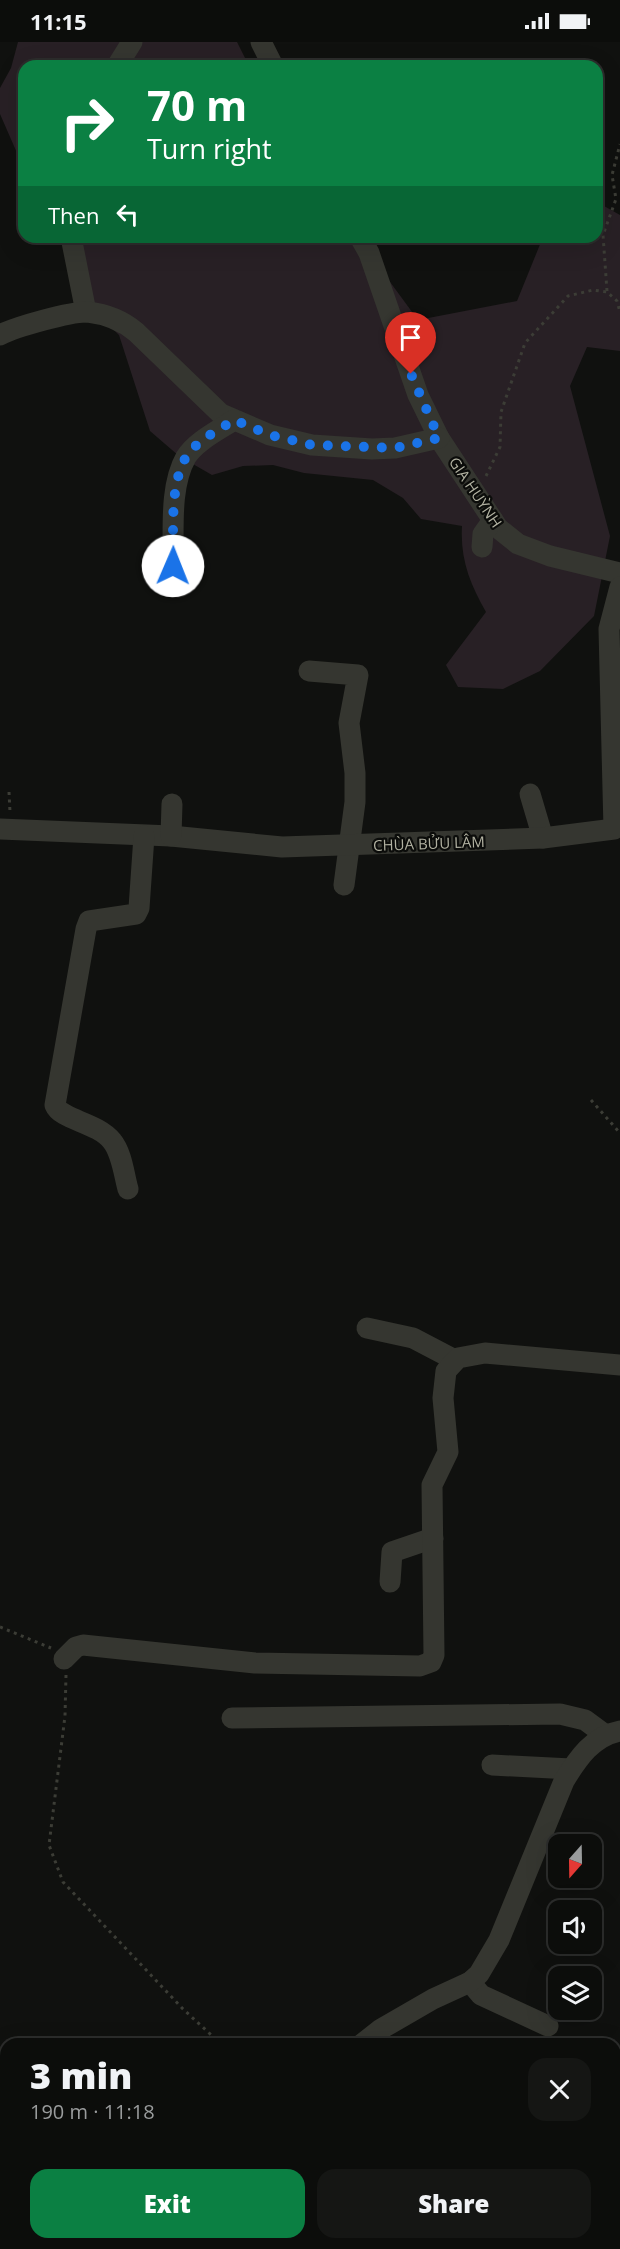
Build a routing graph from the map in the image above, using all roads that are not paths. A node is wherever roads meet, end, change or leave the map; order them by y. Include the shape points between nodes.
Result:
1 (132, 42) edge
2 (261, 42) edge
3 (121, 60) edge
4 (270, 60) edge
5 (72, 243) edge
6 (363, 243) edge
7 (86, 312) junction
8 (0, 334) edge
9 (234, 420) junction
10 (439, 438) junction
11 (493, 520) junction
12 (482, 547) dead end
13 (173, 566) dead end
14 (620, 573) edge
15 (620, 587) edge
16 (309, 671) dead end
17 (616, 791) edge
18 (530, 794) dead end
19 (172, 804) dead end
20 (617, 828) edge
21 (0, 829) edge
22 (144, 836) junction
23 (171, 837) junction
24 (543, 838) junction
25 (348, 845) junction
26 (344, 885) dead end
27 (128, 1190) dead end
28 (367, 1328) dead end
29 (455, 1360) junction
30 (620, 1365) edge
31 (433, 1538) junction
32 (390, 1582) dead end
33 (64, 1659) road end
34 (232, 1718) dead end
35 (612, 1732) edge
36 (492, 1765) dead end
37 (571, 1769) junction
38 (470, 1982) junction
39 (548, 2026) dead end
40 (370, 2038) edge

1 - 3 street
2 - 4 street
5 - 7 street
6 - 10 street, GIA HUỲNH via 418,395
7 - 8 street
7 - 9 street via 126,324 208,404
9 - 10 street via 270,435 312,445 395,448
9 - 13 street via 187,456 179,476 174,510
10 - 11 street, GIA HUỲNH
11 - 12 street via 483,534
11 - 14 street, GIA HUỲNH via 518,544
15 - 17 street, CHÙA BỬU LÂM via 609,629
16 - 25 street via 358,675 349,723 355,802
17 - 20 street, CHÙA BỬU LÂM
18 - 24 street
19 - 23 street
20 - 24 street, CHÙA BỬU LÂM
21 - 22 street, CHÙA BỬU LÂM
22 - 23 street, CHÙA BỬU LÂM
22 - 27 street via 140,908 136,914 89,921 86,929 55,1105 64,1116 85,1121 111,1139 117,1146
23 - 25 street, CHÙA BỬU LÂM via 282,847
24 - 25 street, CHÙA BỬU LÂM
25 - 26 street
28 - 29 street via 413,1338
29 - 30 street via 485,1353
29 - 31 street via 446,1371 443,1398 448,1452 432,1485
31 - 32 street via 392,1552
31 - 33 street via 434,1655 430,1662 420,1666 255,1663 82,1645
34 - 35 street via 560,1714
35 - 37 street
36 - 37 street
37 - 38 street via 499,1940 480,1974
38 - 39 street via 481,1995
38 - 40 street via 433,1998

